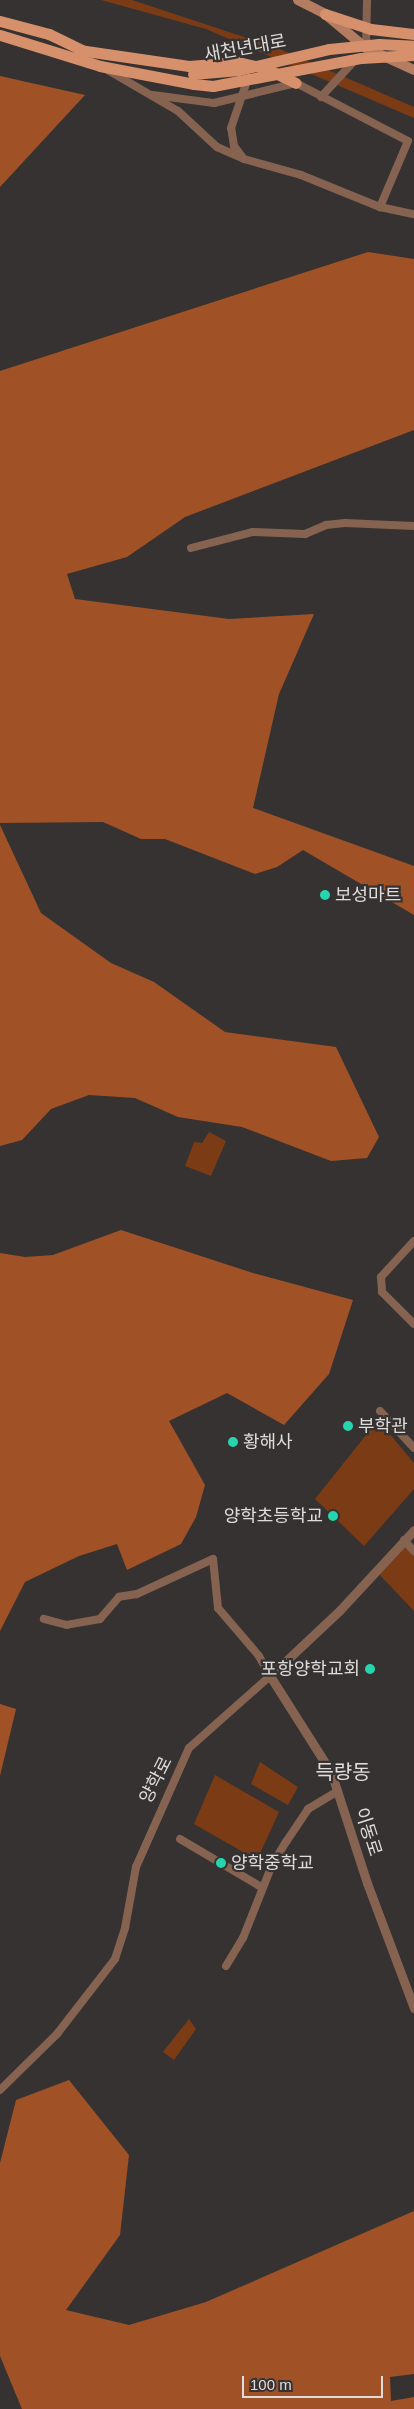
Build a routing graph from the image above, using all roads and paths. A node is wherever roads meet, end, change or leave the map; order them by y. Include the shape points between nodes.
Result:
1 (298, 0) edge
2 (367, 0) edge
3 (325, 14) junction
4 (2, 21) edge
5 (364, 27) junction
6 (414, 34) edge
7 (0, 35) edge
8 (0, 40) edge
9 (414, 46) edge
10 (44, 47) junction
11 (366, 48) junction
12 (79, 50) junction
13 (414, 56) edge
14 (238, 62) junction
15 (100, 66) junction
16 (414, 70) edge
17 (193, 79) junction
18 (296, 83) junction
19 (147, 94) junction
20 (243, 96) junction
21 (321, 96) junction
22 (244, 159) junction
23 (380, 207) junction
24 (414, 214) edge
25 (414, 526) edge
26 (191, 548) dead end
27 (414, 1241) edge
28 (414, 1324) edge
29 (380, 1411) dead end
30 (414, 1448) edge
31 (414, 1530) edge
32 (404, 1540) junction
33 (414, 1551) edge
34 (44, 1619) dead end
35 (270, 1676) junction
36 (338, 1791) junction
37 (180, 1839) dead end
38 (263, 1888) junction
39 (226, 1966) dead end
40 (414, 2008) edge
41 (0, 2090) edge

1 - 3 main road
2 - 5 street
3 - 5 main road
3 - 11 main road
4 - 12 main road, 새천년대로 via 49,34
5 - 6 main road
5 - 11 street
7 - 10 main road, 새천년대로
8 - 10 main road
9 - 17 main road, 새천년대로, bridge via 379,44 329,49
10 - 15 main road, 새천년대로
11 - 16 main road
11 - 21 street
12 - 14 main road via 189,66
12 - 17 main road, 새천년대로
13 - 17 main road, 새천년대로, bridge via 361,58 213,86
14 - 18 main road via 265,68
14 - 20 street via 248,80
15 - 17 main road, 새천년대로
15 - 19 street
18 - 20 street
18 - 21 street
19 - 20 street via 214,103
19 - 22 street via 178,111 217,148
20 - 22 street via 231,128 234,146
21 - 23 street via 408,141
22 - 23 street via 301,175
23 - 24 street
25 - 26 street via 345,522 326,525 306,534 253,532
27 - 28 street via 381,1277 382,1292
29 - 30 street
31 - 32 street, 양학로
32 - 33 street
32 - 35 street, 양학로 via 340,1610
34 - 35 street via 67,1625 100,1619 118,1597 137,1594 213,1559 218,1608 259,1656
35 - 36 street, 이동로 via 331,1772
35 - 41 street, 양학로 via 190,1748 136,1867 125,1928 115,1959 57,2034
36 - 38 street via 308,1809 272,1865
36 - 40 street, 이동로 via 367,1883
37 - 38 street
38 - 39 street via 243,1938

